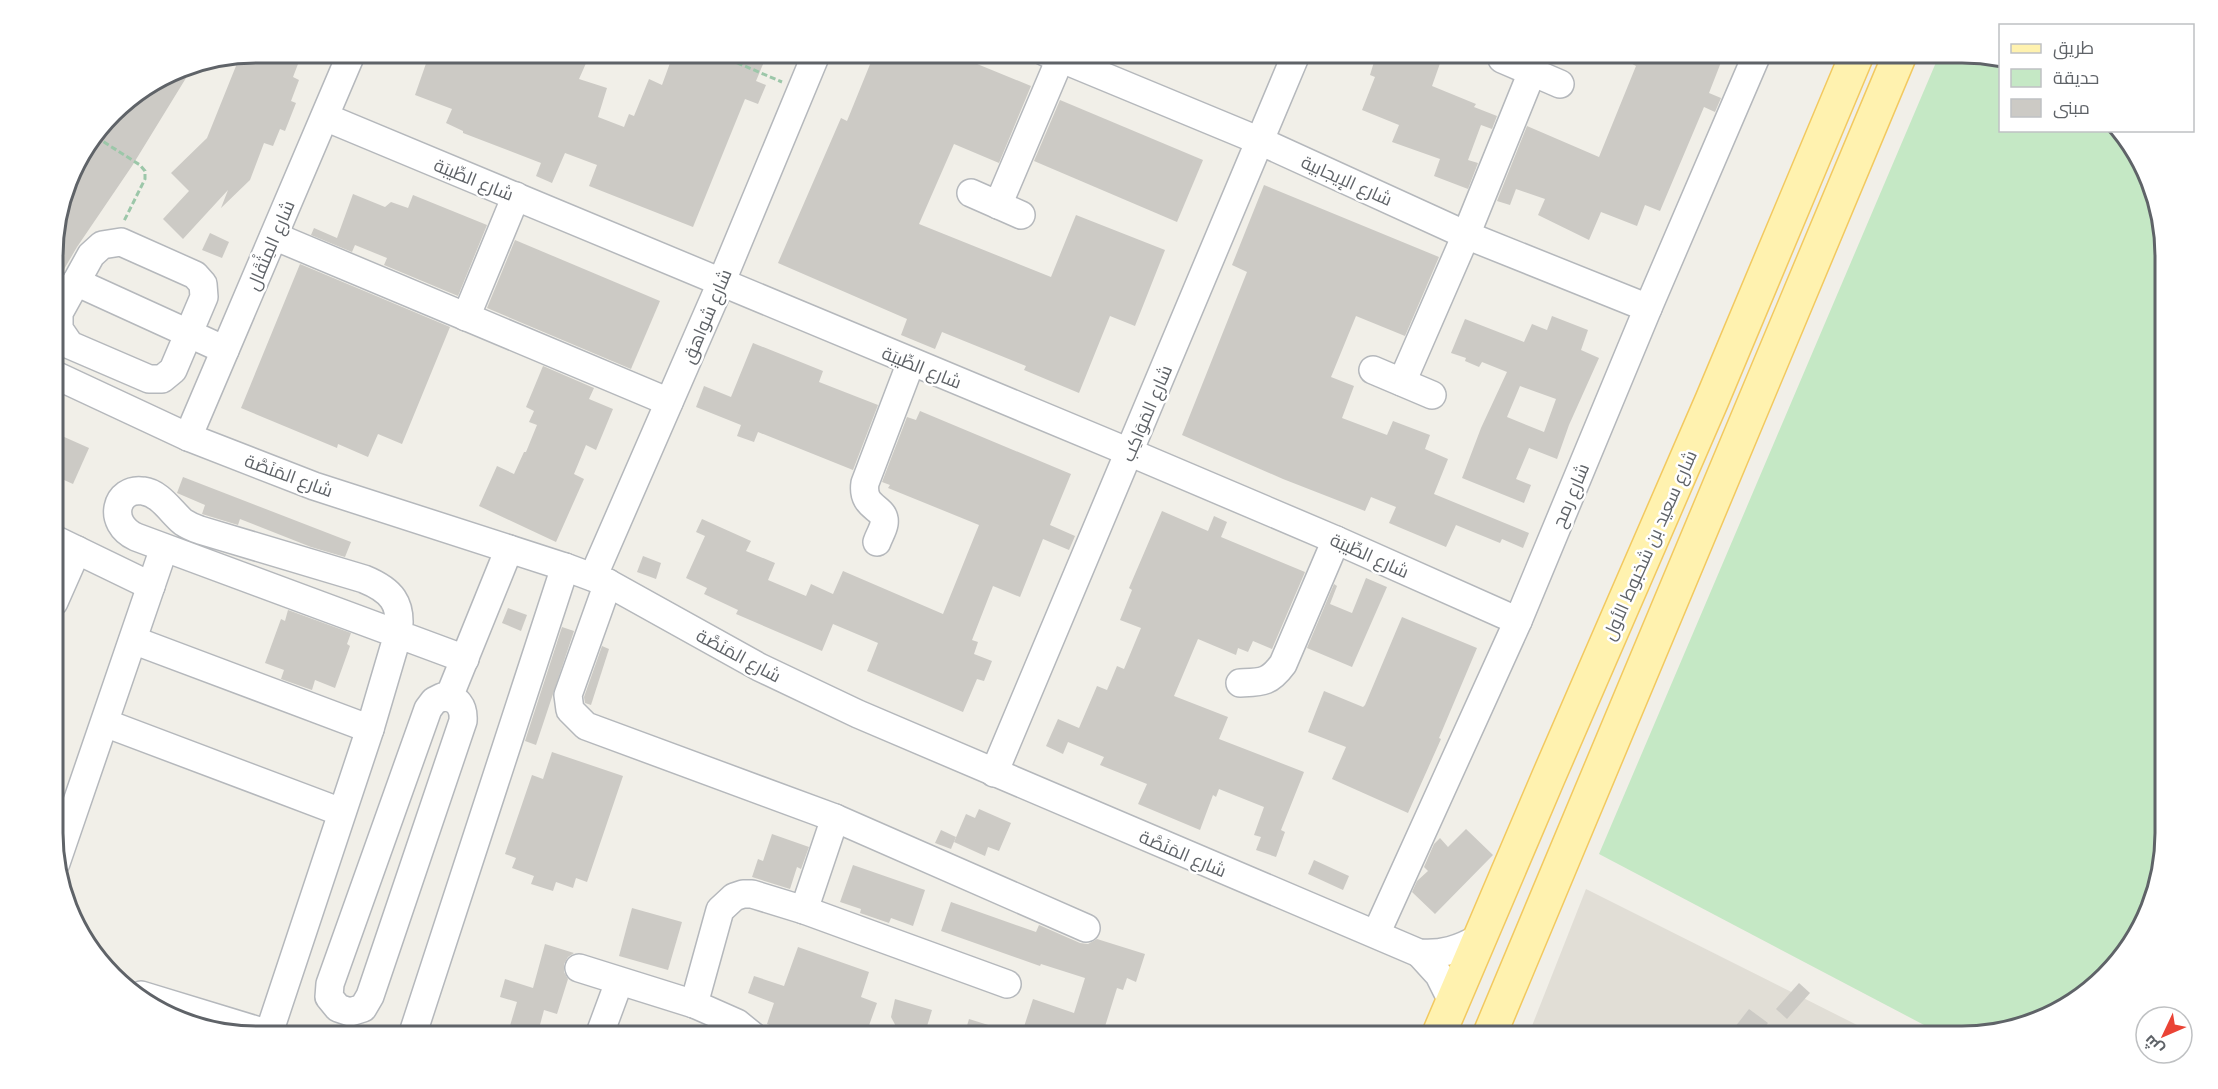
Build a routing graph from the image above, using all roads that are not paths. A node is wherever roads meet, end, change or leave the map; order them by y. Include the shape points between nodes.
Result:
1 (347, 63) edge
2 (812, 63) edge
3 (1051, 63) edge
4 (1070, 63) edge
5 (1292, 63) edge
6 (1511, 63) edge
7 (1753, 63) edge
8 (1853, 63) edge
9 (1896, 63) edge
10 (1532, 72) junction
11 (1560, 84) dead end
12 (324, 117) junction
13 (1260, 141) junction
14 (971, 193) dead end
15 (516, 196) junction
16 (1466, 235) junction
17 (274, 237) junction
18 (76, 282) junction
19 (721, 283) junction
20 (63, 304) edge
21 (1648, 308) junction
22 (466, 317) junction
23 (188, 333) junction
24 (63, 336) edge
25 (225, 350) junction
26 (911, 362) junction
27 (1373, 370) dead end
28 (63, 379) edge
29 (1402, 382) junction
30 (1432, 395) dead end
31 (669, 402) junction
32 (188, 437) junction
33 (1129, 452) junction
34 (1336, 540) junction
35 (877, 542) dead end
36 (65, 545) edge
37 (164, 548) junction
38 (509, 549) junction
39 (565, 567) junction
40 (601, 580) junction
41 (151, 586) junction
42 (1518, 621) junction
43 (398, 634) junction
44 (133, 640) junction
45 (465, 659) junction
46 (1240, 683) dead end
47 (449, 697) junction
48 (105, 723) junction
49 (370, 729) junction
50 (994, 773) junction
51 (1548, 778) junction
52 (341, 812) junction
53 (63, 817) edge
54 (835, 818) junction
55 (804, 910) junction
56 (1086, 928) dead end
57 (1376, 934) junction
58 (1479, 938) junction
59 (1526, 949) junction
60 (1419, 953) junction
61 (579, 968) dead end
62 (619, 982) junction
63 (1007, 984) dead end
64 (1452, 1001) junction
65 (163, 1002) edge
66 (694, 1004) junction
67 (236, 1025) edge
68 (271, 1026) edge
69 (415, 1026) edge
70 (603, 1026) edge
71 (739, 1026) edge
72 (1442, 1026) edge
73 (1493, 1026) edge

1 - 12 street, شارع المِثْقَال
2 - 19 street, شارع شواهق
3 - 14 street via 1010,210
4 - 13 street, شارع الإيجابية
5 - 13 street, شارع المَوَاكِب
6 - 10 street
7 - 21 street, شارع رمح
8 - 51 main road, شارع سعيد بن شخبوط الأول
9 - 59 main road
10 - 11 street
10 - 16 street
12 - 15 street, شارع الطِّيبَة
12 - 17 street, شارع المِثْقَال
13 - 16 street, شارع الإيجابية
13 - 33 street, شارع المَوَاكِب
15 - 19 street, شارع الطِّيبَة
15 - 22 street
16 - 21 street, شارع الإيجابية
16 - 29 street
17 - 22 street
17 - 25 street, شارع المِثْقَال
18 - 20 street
18 - 23 street
18 - 23 street via 96,249 114,242 195,274 203,284 204,297
19 - 26 street, شارع الطِّيبَة
19 - 31 street, شارع شواهق
21 - 42 street, شارع رمح
22 - 31 street
23 - 24 street via 173,370 155,380 70,345
23 - 25 street
25 - 32 street, شارع المِثْقَال
26 - 33 street, شارع الطِّيبَة
26 - 35 street via 865,483 866,499 884,518
27 - 29 street
28 - 32 street, شارع المَنَصَّة
29 - 30 street
31 - 40 street, شارع شواهق
32 - 38 street, شارع المَنَصَّة via 314,486
33 - 34 street, شارع الطِّيبَة
33 - 50 street, شارع المَوَاكِب
34 - 42 street, شارع الطِّيبَة
34 - 46 street via 1274,676 1265,681
36 - 41 street
37 - 41 street
37 - 43 street
37 - 43 street via 127,533 120,525 118,506 124,497 142,490 152,493 182,521 200,530 382,586 395,601 400,619
38 - 39 street, شارع المَنَصَّة
38 - 45 street
39 - 40 street, شارع المَنَصَّة
39 - 69 street
40 - 50 street, شارع المَنَصَّة via 759,667
40 - 54 street, شارع شواهق via 568,695 570,710 577,719 586,726
41 - 44 street
42 - 57 street, شارع رمح
43 - 45 street
43 - 49 street
44 - 48 street
44 - 49 street
45 - 47 street
47 - 47 street via 434,701 428,709 330,984 329,997 338,1008 350,1012 363,1008 370,996 463,721 464,711
48 - 52 street
48 - 53 street
49 - 52 street
50 - 57 street, شارع المَنَصَّة
51 - 58 main road, شارع سعيد بن شخبوط الأول
51 - 59 main road via 1564,786 1568,798 1524,907
52 - 68 street
54 - 55 street
54 - 56 street, شارع شواهق
55 - 63 street
55 - 66 street via 752,894 726,902 720,910
57 - 60 street, شارع المَنَصَّة
58 - 60 street, شارع المَنَصَّة via 1449,952
58 - 64 main road, شارع سعيد بن شخبوط الأول
59 - 73 main road
60 - 64 street, شارع المَنَصَّة via 1438,975
61 - 62 street
62 - 66 street
62 - 70 street
64 - 72 main road, شارع سعيد بن شخبوط الأول
65 - 67 street
66 - 71 street

